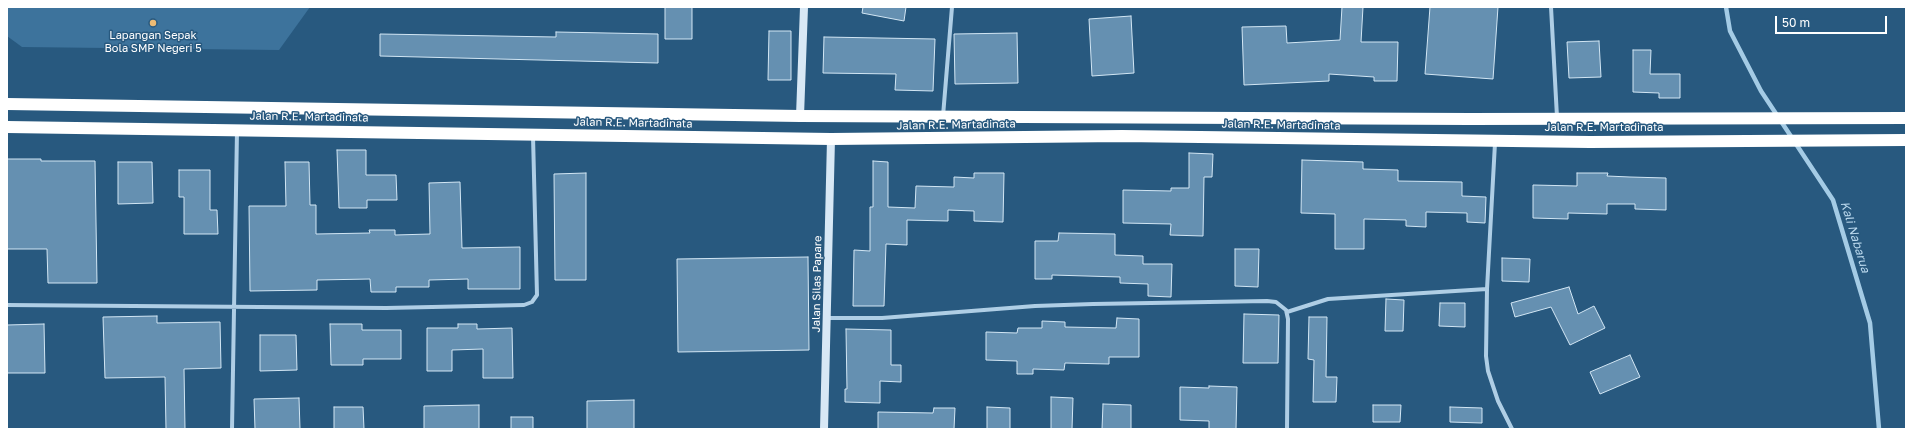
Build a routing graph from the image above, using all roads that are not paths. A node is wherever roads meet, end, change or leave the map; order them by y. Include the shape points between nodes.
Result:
1 (804, 7) edge
2 (952, 7) edge
3 (1551, 7) edge
4 (7, 104) edge
5 (800, 116) junction
6 (943, 116) junction
7 (1323, 118) junction
8 (1906, 118) edge
9 (1557, 119) junction
10 (7, 126) edge
11 (237, 129) junction
12 (533, 135) junction
13 (1324, 138) junction
14 (831, 139) junction
15 (1906, 140) edge
16 (1495, 141) junction
17 (1487, 289) junction
18 (7, 305) edge
19 (233, 306) junction
20 (1287, 312) junction
21 (827, 318) junction
22 (232, 429) edge
23 (824, 429) edge
24 (1287, 429) edge
25 (1512, 429) edge

1 - 5 street
2 - 6 street
3 - 9 street
4 - 5 highway, Jalan R.E. Martadinata
5 - 6 highway, Jalan R.E. Martadinata
6 - 7 highway, Jalan R.E. Martadinata
7 - 9 highway, Jalan R.E. Martadinata
7 - 13 highway
8 - 9 highway, Jalan R.E. Martadinata
10 - 11 highway, Jalan R.E. Martadinata
11 - 12 highway, Jalan R.E. Martadinata
11 - 19 street
12 - 14 highway, Jalan R.E. Martadinata
12 - 19 street via 537,295 532,302 524,305 386,308
13 - 14 highway, Jalan R.E. Martadinata via 1122,136
13 - 16 highway, Jalan R.E. Martadinata
14 - 21 street, Jalan Silas Papare
15 - 16 highway, Jalan R.E. Martadinata
16 - 17 street
17 - 20 street via 1328,299
17 - 25 street via 1488,371 1498,401
18 - 19 street
19 - 22 street
20 - 21 street via 1276,302 1252,301 1057,305 882,318
20 - 24 street
21 - 23 street, Jalan Silas Papare

